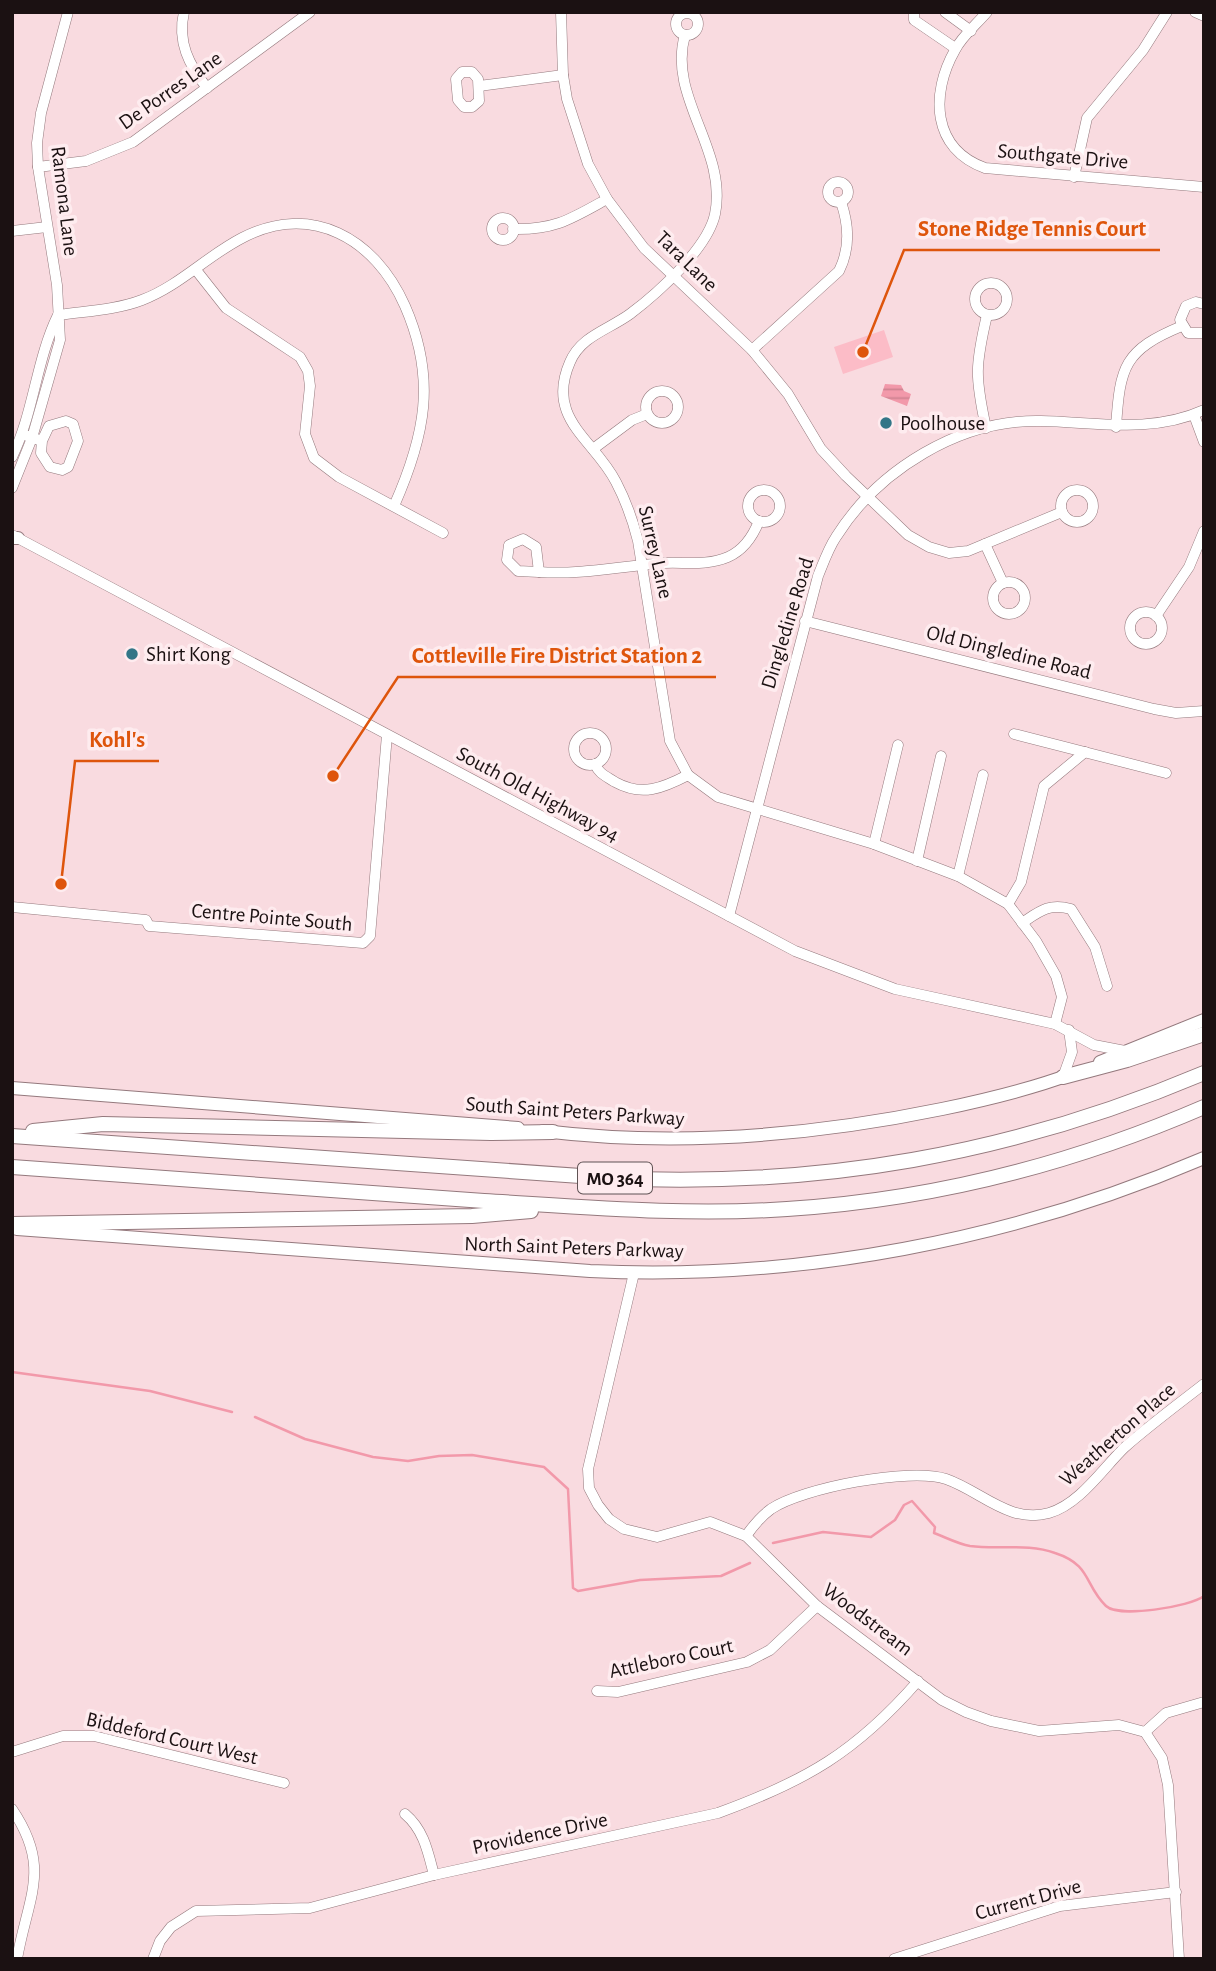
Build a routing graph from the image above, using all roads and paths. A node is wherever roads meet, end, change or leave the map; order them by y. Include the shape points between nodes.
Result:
1 (68, 12) edge
2 (184, 12) edge
3 (310, 12) edge
4 (561, 12) edge
5 (914, 12) edge
6 (945, 12) edge
7 (987, 12) edge
8 (1167, 12) edge
9 (1195, 12) edge
10 (1204, 16) edge
11 (971, 31) junction
12 (685, 35) dead end
13 (955, 48) junction
14 (562, 75) junction
15 (479, 86) dead end
16 (207, 88) junction
17 (38, 167) junction
18 (1074, 177) junction
19 (1204, 187) edge
20 (607, 199) junction
21 (841, 202) dead end
22 (47, 227) junction
23 (513, 229) dead end
24 (12, 231) edge
25 (196, 270) junction
26 (672, 275) junction
27 (1204, 304) edge
28 (59, 315) junction
29 (987, 315) dead end
30 (1182, 327) junction
31 (1204, 333) edge
32 (752, 350) junction
33 (40, 366) junction
34 (53, 369) junction
35 (1199, 412) edge
36 (648, 414) dead end
37 (1116, 426) junction
38 (986, 428) junction
39 (32, 438) junction
40 (1204, 442) edge
41 (593, 449) junction
42 (12, 457) edge
43 (12, 488) edge
44 (868, 496) junction
45 (394, 506) junction
46 (1062, 512) dead end
47 (759, 521) dead end
48 (1204, 531) edge
49 (443, 533) dead end
50 (14, 537) edge
51 (985, 544) junction
52 (642, 565) junction
53 (539, 572) dead end
54 (1003, 583) dead end
55 (1156, 615) dead end
56 (805, 621) junction
57 (1204, 711) edge
58 (1014, 734) dead end
59 (387, 735) junction
60 (898, 745) dead end
61 (1084, 752) junction
62 (941, 756) dead end
63 (595, 764) dead end
64 (1166, 773) dead end
65 (688, 775) junction
66 (983, 775) dead end
67 (758, 807) junction
68 (874, 844) junction
69 (917, 861) junction
70 (958, 876) junction
71 (1007, 904) junction
72 (12, 907) edge
73 (729, 916) junction
74 (1022, 923) junction
75 (1107, 986) dead end
76 (1204, 1020) edge
77 (1055, 1024) junction
78 (1069, 1030) junction
79 (1204, 1034) edge
80 (1126, 1051) junction
81 (1204, 1073) edge
82 (1063, 1077) junction
83 (12, 1088) edge
84 (1204, 1110) edge
85 (553, 1132) junction
86 (12, 1134) edge
87 (1204, 1158) edge
88 (12, 1167) edge
89 (574, 1207) junction
90 (12, 1226) edge
91 (634, 1273) junction
92 (1204, 1384) edge
93 (746, 1536) junction
94 (817, 1606) junction
95 (918, 1681) junction
96 (597, 1691) dead end
97 (1204, 1702) edge
98 (1145, 1732) junction
99 (12, 1752) edge
100 (284, 1783) dead end
101 (12, 1810) edge
102 (405, 1814) dead end
103 (433, 1875) junction
104 (1176, 1892) junction
105 (17, 1959) edge
106 (153, 1959) edge
107 (894, 1959) edge
108 (1178, 1959) edge

1 - 17 street, Ramona Lane via 41,113
2 - 16 street via 181,34 186,55
3 - 16 street, De Porres Lane
4 - 14 street, Tara Lane
5 - 13 street via 914,20
6 - 11 street
7 - 11 street, Southgate Drive
8 - 18 street via 1143,50 1087,118
9 - 10 street
11 - 13 street, Southgate Drive
12 - 26 street, Surrey Lane via 680,53 683,75 709,148 716,211 707,234
13 - 18 street, Southgate Drive via 938,108 943,133 957,152 985,169
14 - 15 street
14 - 20 street, Tara Lane via 577,136
16 - 17 street, De Porres Lane via 111,153
17 - 22 street, Ramona Lane
18 - 19 street, Southgate Drive
20 - 23 street via 559,226
20 - 26 street, Tara Lane via 644,248
21 - 32 street via 847,240 839,271
22 - 24 street
22 - 28 street, Ramona Lane
25 - 28 street via 144,300
25 - 45 street via 226,308 300,357 310,386 304,434 314,458 332,473
25 - 45 street via 239,239 274,225 301,222 340,233 377,263 405,307 417,336 424,373 424,414 418,443
26 - 32 street, Tara Lane
26 - 41 street, Surrey Lane via 630,314 586,340 573,354 562,391 565,410
27 - 30 street via 1186,306
28 - 33 street, Ramona Lane
28 - 34 street, Ramona Lane via 60,340
29 - 38 street via 976,361 976,385
30 - 31 street via 1193,335
30 - 37 street via 1136,350 1119,388
32 - 44 street, Tara Lane via 788,394 821,449
33 - 34 street
33 - 39 street, Ramona Lane
34 - 39 street, Ramona Lane
35 - 37 street, Dingledine Road via 1153,424
35 - 40 street
36 - 41 street via 632,420
37 - 38 street, Dingledine Road via 1027,421
38 - 44 street, Dingledine Road via 937,445 904,465
39 - 39 street via 46,463 56,470 72,461 77,429 66,421
39 - 42 street, Ramona Lane
39 - 43 street, Ramona Lane
41 - 52 street, Surrey Lane via 616,480 631,515
44 - 51 street, Tara Lane via 908,535 929,547 950,553
44 - 56 street, Dingledine Road via 835,538
45 - 49 street
46 - 51 street, Tara Lane
47 - 52 street via 743,547 727,558
48 - 55 street via 1189,567
50 - 59 street, South Old Highway 94
51 - 54 street
52 - 53 street via 572,574
52 - 65 street, Surrey Lane via 670,741
56 - 57 street, Old Dingledine Road via 1154,709
56 - 67 street, Dingledine Road
58 - 61 street
59 - 72 street, Centre Pointe South via 370,936 363,943 149,926 146,919
59 - 73 street, South Old Highway 94
60 - 68 street
61 - 64 street
61 - 71 street via 1044,786 1021,882
62 - 69 street
63 - 65 street via 599,772 625,787 649,791
65 - 67 street via 719,796
66 - 70 street
67 - 68 street
67 - 73 street, Dingledine Road
68 - 69 street
69 - 70 street
70 - 71 street
71 - 74 street
73 - 77 street, South Old Highway 94 via 794,951 861,978
74 - 75 street via 1048,906 1071,909 1094,947
74 - 77 street via 1056,976 1062,997
76 - 80 main road, South Saint Peters Parkway
77 - 78 street, South Old Highway 94
78 - 80 street, South Old Highway 94 via 1094,1045
78 - 82 street via 1072,1052
79 - 82 highway
80 - 82 main road, South Saint Peters Parkway
81 - 86 highway, MO 364 via 1114,1109 1005,1142 894,1166 768,1179 610,1178
82 - 85 main road, South Saint Peters Parkway via 976,1102 810,1131 697,1138
83 - 85 main road, South Saint Peters Parkway
84 - 89 highway, MO 364 via 1014,1172 893,1197 734,1212
85 - 86 highway via 103,1124
87 - 91 main road, North Saint Peters Parkway via 1062,1211 943,1241 818,1261
88 - 89 highway, MO 364
89 - 90 highway via 472,1216
90 - 91 main road, North Saint Peters Parkway
91 - 93 street, Woodstream via 602,1399 588,1469 589,1488 609,1519 639,1534 669,1535 710,1522
92 - 93 street, Weatherton Place via 1051,1513 1009,1512 969,1488 923,1474 813,1491 773,1507
93 - 94 street, Woodstream
94 - 95 street, Woodstream
94 - 96 street, Attleboro Court via 770,1650 747,1662 618,1692
95 - 98 street, Woodstream via 966,1712 1017,1728 1066,1731 1119,1725
95 - 103 street, Providence Drive via 883,1721 854,1744 769,1794 718,1813
97 - 98 street via 1166,1713
98 - 104 street via 1162,1758 1168,1785
99 - 100 street, Biddeford Court West via 63,1736 94,1736
101 - 105 street via 31,1843 36,1868
102 - 103 street via 424,1839
103 - 106 street, Providence Drive via 310,1908 197,1911 171,1927
104 - 107 street, Current Drive via 1060,1906
104 - 108 street

